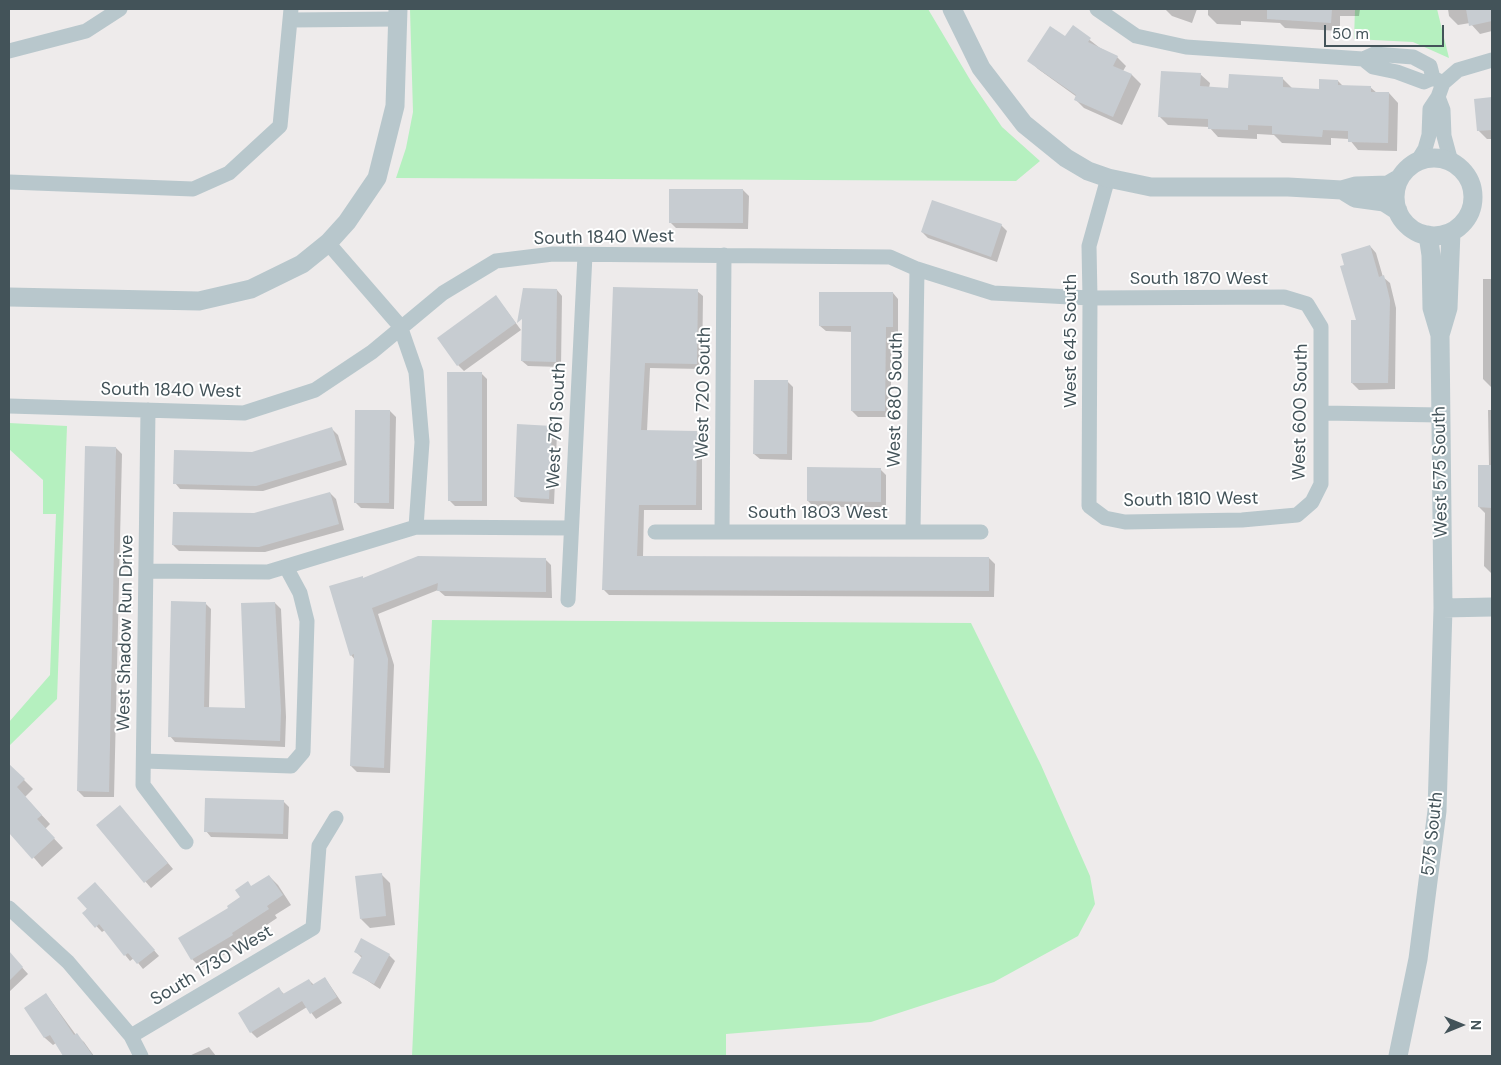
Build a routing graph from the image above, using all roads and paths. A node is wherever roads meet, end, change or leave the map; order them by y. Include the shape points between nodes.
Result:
1 (119, 9) edge
2 (952, 9) edge
3 (1096, 9) edge
4 (291, 14) edge
5 (398, 14) edge
6 (9, 51) edge
7 (1492, 60) edge
8 (1438, 86) junction
9 (1417, 162) junction
10 (1451, 162) junction
11 (1108, 178) junction
12 (1400, 178) junction
13 (9, 182) edge
14 (1342, 190) junction
15 (1398, 211) junction
16 (1451, 232) junction
17 (1428, 235) junction
18 (328, 243) junction
19 (585, 255) junction
20 (724, 256) junction
21 (917, 269) junction
22 (9, 297) edge
23 (1090, 298) junction
24 (1307, 304) joint
25 (400, 326) junction
26 (1440, 335) junction
27 (9, 406) edge
28 (148, 410) junction
29 (1322, 413) junction
30 (1440, 415) junction
31 (1089, 506) joint
32 (1298, 515) joint
33 (416, 527) junction
34 (570, 528) junction
35 (913, 531) junction
36 (656, 532) dead end
37 (722, 532) junction
38 (981, 532) dead end
39 (286, 566) junction
40 (146, 571) junction
41 (568, 600) dead end
42 (1492, 607) edge
43 (1443, 608) junction
44 (144, 762) junction
45 (336, 818) dead end
46 (186, 842) dead end
47 (9, 908) edge
48 (131, 1036) junction
49 (141, 1056) edge
50 (1398, 1056) edge

1 - 6 street via 86,31
2 - 11 street via 981,68 1024,124 1066,158
3 - 8 street via 1136,36 1186,47 1363,59 1374,54 1413,57 1430,66
4 - 5 street
4 - 13 street via 280,126 229,173 192,189
5 - 18 street via 395,106 377,178 347,222
7 - 8 street via 1458,70
8 - 9 street via 1430,109 1429,135
8 - 10 street via 1444,136
9 - 10 street via 1430,158
9 - 12 street
10 - 16 street via 1470,181 1472,204 1467,217
11 - 14 street via 1151,187 1288,186
11 - 23 street, West 645 South via 1089,246
12 - 14 street via 1388,185
12 - 15 street via 1396,190
14 - 15 street via 1355,198 1384,202
15 - 17 street via 1404,222 1415,231
16 - 17 street
16 - 26 street, West 575 South via 1448,308
17 - 26 street, West 575 South via 1432,308
18 - 22 street via 302,264 251,289 200,301
18 - 25 street
19 - 20 street, South 1840 West
19 - 25 street, South 1840 West via 553,254 496,261 442,293
19 - 34 street, West 761 South
20 - 21 street, South 1840 West via 890,256
20 - 37 street, West 720 South
21 - 23 street, South 1840 West via 993,293
21 - 35 street, West 680 South
23 - 24 street, South 1870 West via 1284,297
23 - 31 street, West 645 South
24 - 29 street, West 600 South via 1321,326
25 - 28 street, South 1840 West via 372,352 315,390 244,414
25 - 33 street via 416,372 422,442
26 - 30 street, West 575 South
27 - 28 street, South 1840 West
28 - 40 street, West Shadow Run Drive
29 - 30 street
29 - 32 street, West 600 South via 1321,484 1312,502
30 - 43 street, West 575 South
31 - 32 street, South 1810 West via 1105,518 1124,522 1242,520
33 - 34 street
33 - 39 street
34 - 41 street, West 761 South
35 - 37 street, South 1803 West
35 - 38 street, South 1803 West
36 - 37 street, South 1803 West
39 - 40 street via 268,572
39 - 44 street via 300,594 307,621 303,752 291,766
40 - 44 street, West Shadow Run Drive
42 - 43 street
43 - 50 street, 575 South via 1437,811 1418,959
44 - 46 street, West Shadow Run Drive via 143,785
45 - 48 street, South 1730 West via 319,846 313,928
47 - 48 street via 68,962
48 - 49 street

